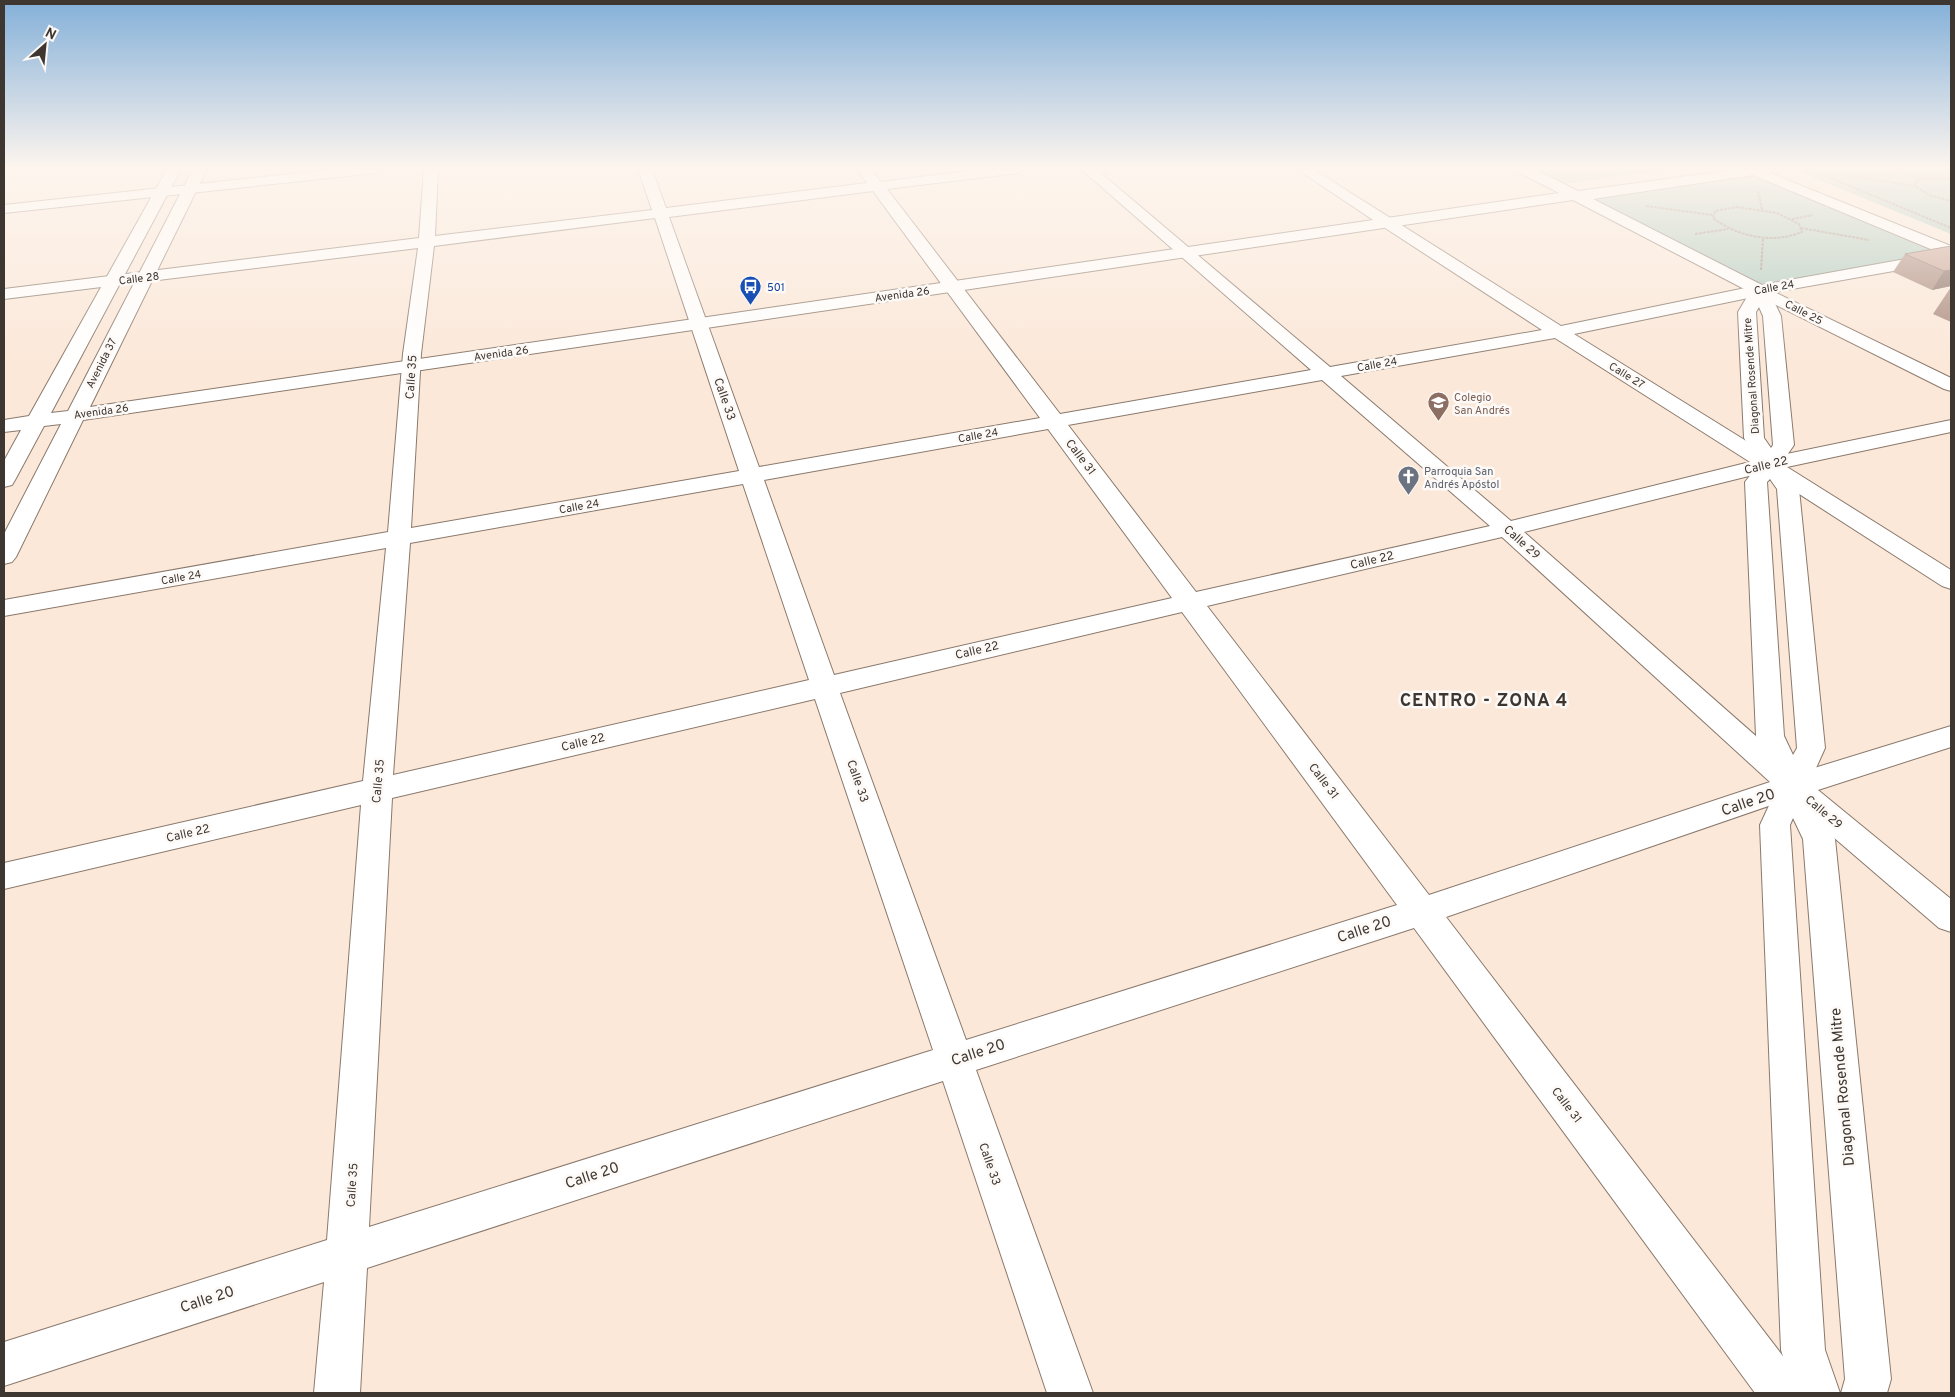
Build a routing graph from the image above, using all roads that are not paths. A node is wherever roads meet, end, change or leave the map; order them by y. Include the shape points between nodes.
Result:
1 (139, 234) edge
2 (167, 234) edge
3 (427, 234) edge
4 (490, 234) edge
5 (668, 234) edge
6 (914, 234) edge
7 (1164, 234) edge
8 (1275, 234) edge
9 (1404, 234) edge
10 (1651, 234) edge
11 (1909, 234) edge
12 (427, 242) junction
13 (1180, 248) junction
14 (1951, 252) edge
15 (1951, 256) edge
16 (145, 277) junction
17 (113, 281) junction
18 (950, 282) junction
19 (1760, 290) junction
20 (4, 294) edge
21 (697, 318) junction
22 (1559, 332) junction
23 (412, 360) junction
24 (1326, 372) junction
25 (1951, 386) edge
26 (78, 409) junction
27 (4, 414) edge
28 (40, 414) junction
29 (1054, 421) junction
30 (4, 426) edge
31 (1951, 426) edge
32 (1770, 464) junction
33 (752, 475) junction
34 (4, 480) edge
35 (1507, 529) junction
36 (399, 539) junction
37 (4, 557) edge
38 (1951, 581) edge
39 (1190, 602) junction
40 (4, 608) edge
41 (824, 685) junction
42 (1951, 736) edge
43 (1794, 786) junction
44 (377, 790) junction
45 (4, 876) edge
46 (1422, 911) junction
47 (1951, 918) edge
48 (954, 1059) junction
49 (348, 1254) junction
50 (4, 1364) edge
51 (336, 1393) edge
52 (1070, 1393) edge
53 (1783, 1393) edge
54 (1817, 1393) edge
55 (1864, 1393) edge

1 - 17 street
2 - 16 street, Avenida 37
3 - 12 street, Calle 35
4 - 12 street, Calle 28
5 - 21 street, Calle 33
6 - 18 street, Calle 31
7 - 13 street, Calle 29
8 - 13 street, Avenida 26
9 - 22 street, Calle 27
10 - 19 street, Calle 25
11 - 14 street
12 - 16 street, Calle 28
12 - 23 street, Calle 35
13 - 18 street, Avenida 26
13 - 24 street, Calle 29
15 - 19 street, Calle 24
16 - 17 street, Calle 28
16 - 26 street, Avenida 37
17 - 20 street, Calle 28
17 - 28 street
18 - 21 street, Avenida 26
18 - 29 street, Calle 31
19 - 22 street, Calle 24
19 - 25 street, Calle 25
19 - 32 street, Diagonal Rosende Mitre via 1747,312 1754,438
21 - 23 street, Avenida 26
21 - 33 street, Calle 33
22 - 24 street, Calle 24
22 - 32 street, Calle 27
23 - 26 street, Avenida 26
23 - 36 street, Calle 35
24 - 29 street, Calle 24
24 - 35 street, Calle 29
26 - 28 street, Avenida 26
26 - 37 street, Avenida 37
27 - 28 street
28 - 30 street
28 - 34 street
29 - 33 street, Calle 24
29 - 39 street, Calle 31
31 - 32 street, Calle 22
32 - 35 street, Calle 22
32 - 38 street, Calle 27
32 - 43 street, Diagonal Rosende Mitre via 1788,489 1811,748
32 - 43 street, Diagonal Rosende Mitre via 1756,482 1770,736
33 - 36 street, Calle 24
33 - 41 street, Calle 33
35 - 39 street, Calle 22
35 - 43 street, Calle 29
36 - 40 street, Calle 24
36 - 44 street, Calle 35
39 - 41 street, Calle 22
39 - 46 street, Calle 31
41 - 44 street, Calle 22
41 - 48 street, Calle 33
42 - 43 street, Calle 20
43 - 46 street, Calle 20
43 - 47 street, Calle 29
43 - 54 street, Diagonal Rosende Mitre via 1775,825 1804,1350
43 - 55 street, Diagonal Rosende Mitre via 1819,839 1868,1379
44 - 45 street, Calle 22
44 - 49 street, Calle 35
46 - 48 street, Calle 20
46 - 53 street, Calle 31
48 - 49 street, Calle 20
48 - 52 street, Calle 33
49 - 50 street, Calle 20
49 - 51 street, Calle 35

